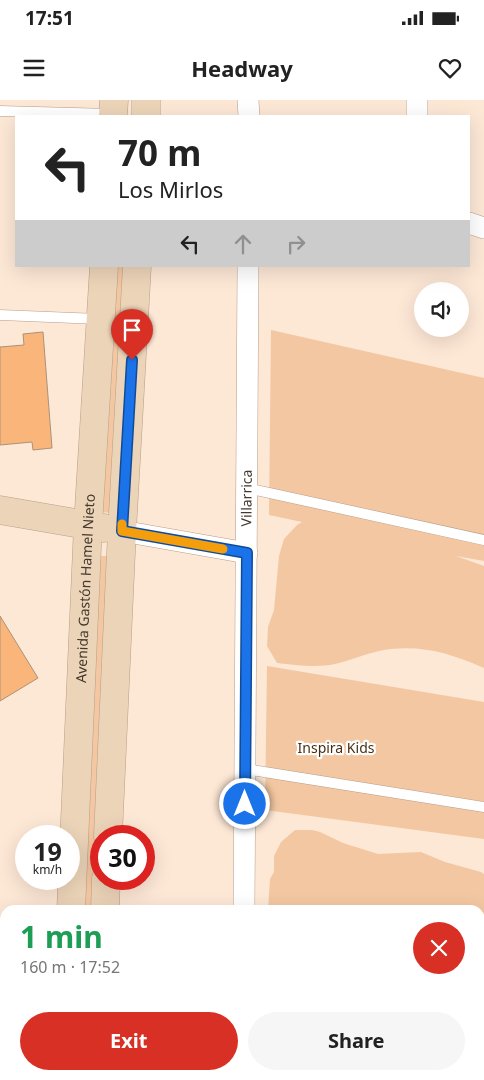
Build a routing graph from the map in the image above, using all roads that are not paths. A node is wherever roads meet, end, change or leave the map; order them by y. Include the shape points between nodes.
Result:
1 (146, 100) edge
2 (248, 100) edge
3 (417, 100) edge
4 (114, 110) edge
5 (0, 111) edge
6 (146, 115) edge
7 (249, 115) edge
8 (417, 115) edge
9 (470, 223) edge
10 (484, 228) edge
11 (104, 267) edge
12 (137, 267) edge
13 (248, 267) edge
14 (0, 315) edge
15 (101, 319) junction
16 (247, 488) junction
17 (0, 510) edge
18 (88, 525) junction
19 (122, 531) junction
20 (484, 540) edge
21 (247, 553) junction
22 (245, 769) junction
23 (484, 807) edge
24 (109, 825) edge
25 (106, 890) edge
26 (71, 905) edge
27 (105, 905) edge
28 (244, 905) edge

1 - 6 main road
2 - 7 street
3 - 8 street
4 - 5 lane
9 - 10 street
11 - 15 main road, Avenida Gastón Hamel Nieto
12 - 19 main road
13 - 16 street, Villarrica
14 - 15 lane
15 - 18 main road, Avenida Gastón Hamel Nieto
16 - 20 lane
16 - 21 street, Villarrica
17 - 18 main road
18 - 19 main road
18 - 26 main road, Avenida Gastón Hamel Nieto
19 - 21 street
19 - 24 main road
21 - 22 street, Villarrica
22 - 23 lane
22 - 28 street, Villarrica
25 - 27 main road

